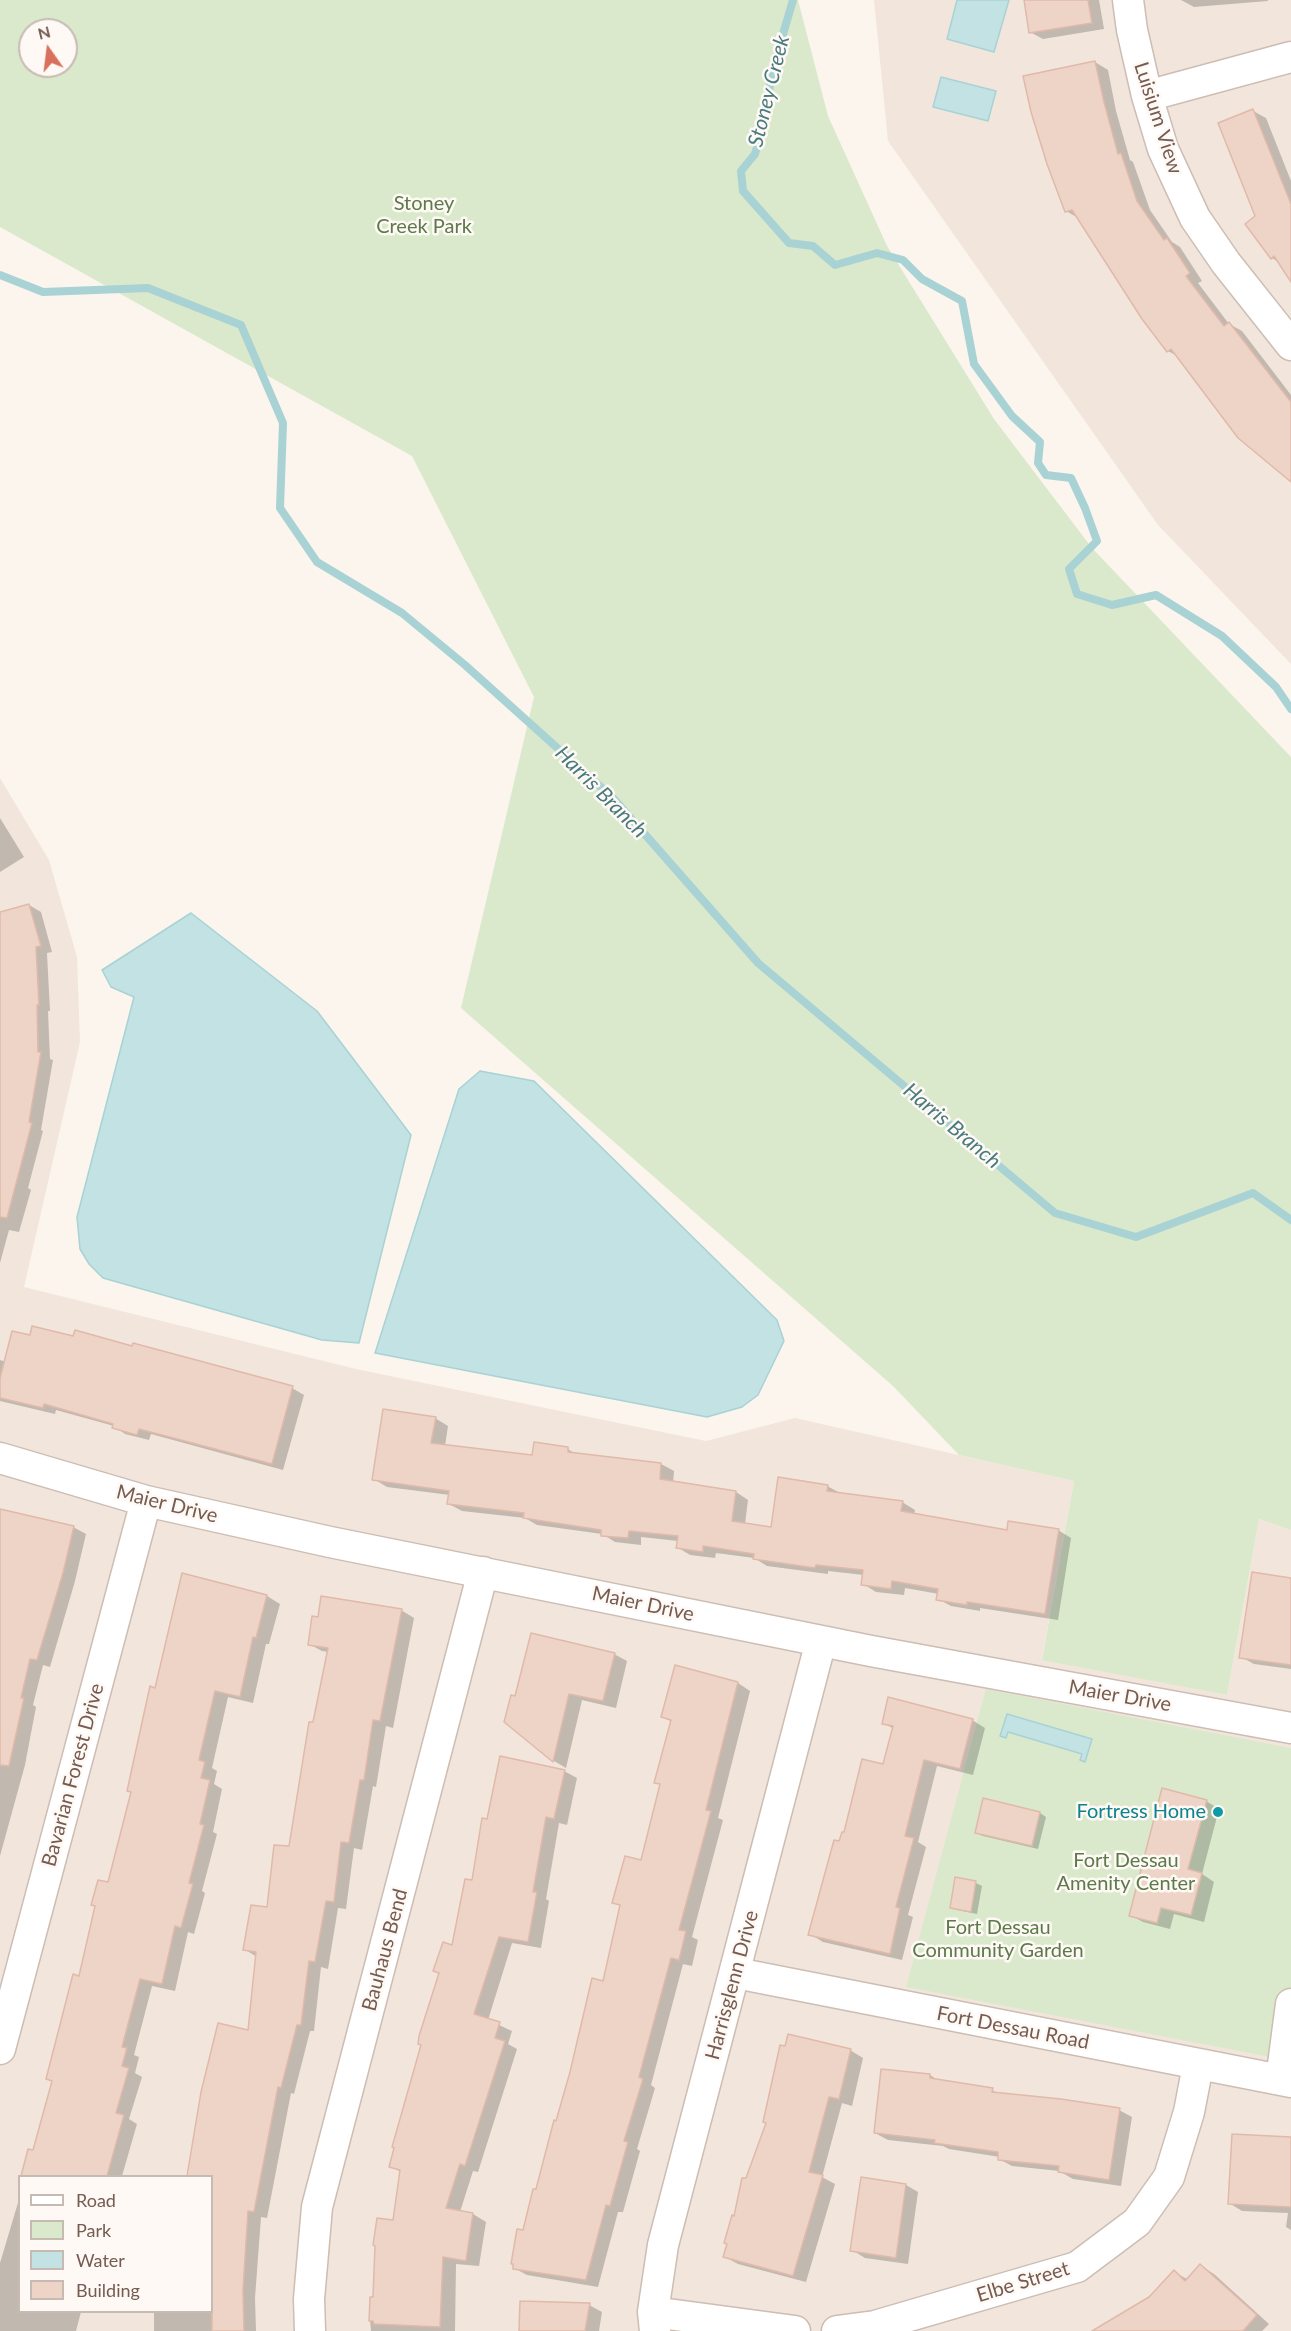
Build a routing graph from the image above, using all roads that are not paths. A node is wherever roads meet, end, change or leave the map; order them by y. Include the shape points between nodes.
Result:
1 (1128, 0) edge
2 (1291, 57) edge
3 (1147, 96) junction
4 (1291, 345) edge
5 (0, 1458) edge
6 (146, 1501) junction
7 (483, 1572) junction
8 (821, 1641) junction
9 (1291, 1728) edge
10 (735, 1973) junction
11 (1291, 2004) edge
12 (0, 2049) edge
13 (1198, 2065) junction
14 (1286, 2081) edge
15 (654, 2322) edge
16 (310, 2331) edge
17 (795, 2331) edge
18 (837, 2331) edge

1 - 3 street, Luisium View
2 - 3 street
3 - 4 street, Luisium View via 1163,149 1195,218
5 - 6 street, Maier Drive
6 - 7 street, Maier Drive
6 - 12 street, Bavarian Forest Drive
7 - 8 street, Maier Drive
7 - 16 street, Bauhaus Bend via 316,2207
8 - 9 street, Maier Drive
8 - 10 street, Harrisglenn Drive
10 - 13 street, Fort Dessau Road
10 - 15 street, Harrisglenn Drive via 663,2245
11 - 14 street
13 - 14 street, Fort Dessau Road
13 - 18 street, Elbe Street via 1189,2112 1168,2177 1137,2222 1077,2267 875,2326
15 - 17 street

